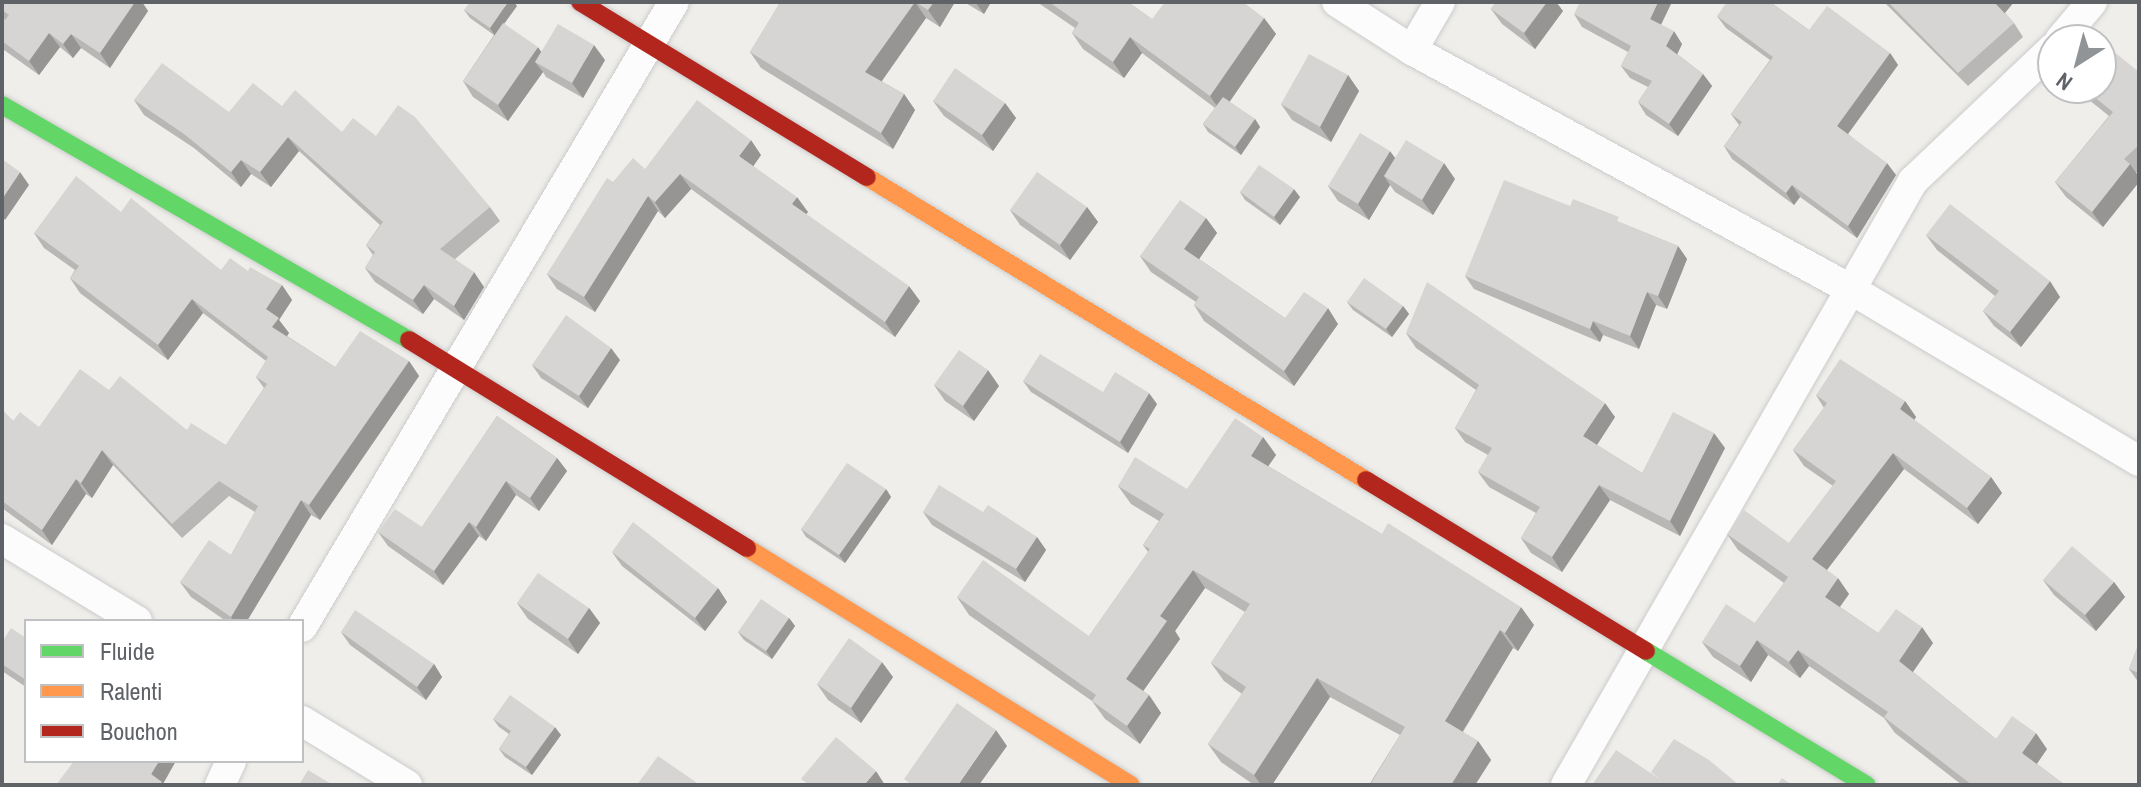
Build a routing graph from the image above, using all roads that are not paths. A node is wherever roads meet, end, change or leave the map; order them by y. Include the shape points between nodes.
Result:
1 (580, 2) edge
2 (674, 2) edge
3 (1337, 2) edge
4 (1440, 2) edge
5 (2092, 2) edge
6 (2073, 24) edge
7 (647, 43) junction
8 (1412, 50) junction
9 (2037, 63) edge
10 (2, 105) edge
11 (1852, 290) junction
12 (457, 368) junction
13 (2139, 461) edge
14 (2, 539) edge
15 (134, 619) edge
16 (304, 624) edge
17 (1643, 649) junction
18 (304, 722) edge
19 (230, 763) edge
20 (220, 785) edge
21 (407, 785) edge
22 (1131, 785) edge
23 (1566, 785) edge
24 (1866, 785) edge

1 - 7 street
2 - 7 street
3 - 8 street
4 - 8 street
5 - 6 street
7 - 12 street
7 - 17 street
8 - 11 street
9 - 11 street via 1913,181
10 - 12 street
11 - 13 street
11 - 17 street
12 - 16 street
12 - 22 street
14 - 15 street
17 - 23 street
17 - 24 street
18 - 21 street
19 - 20 street

